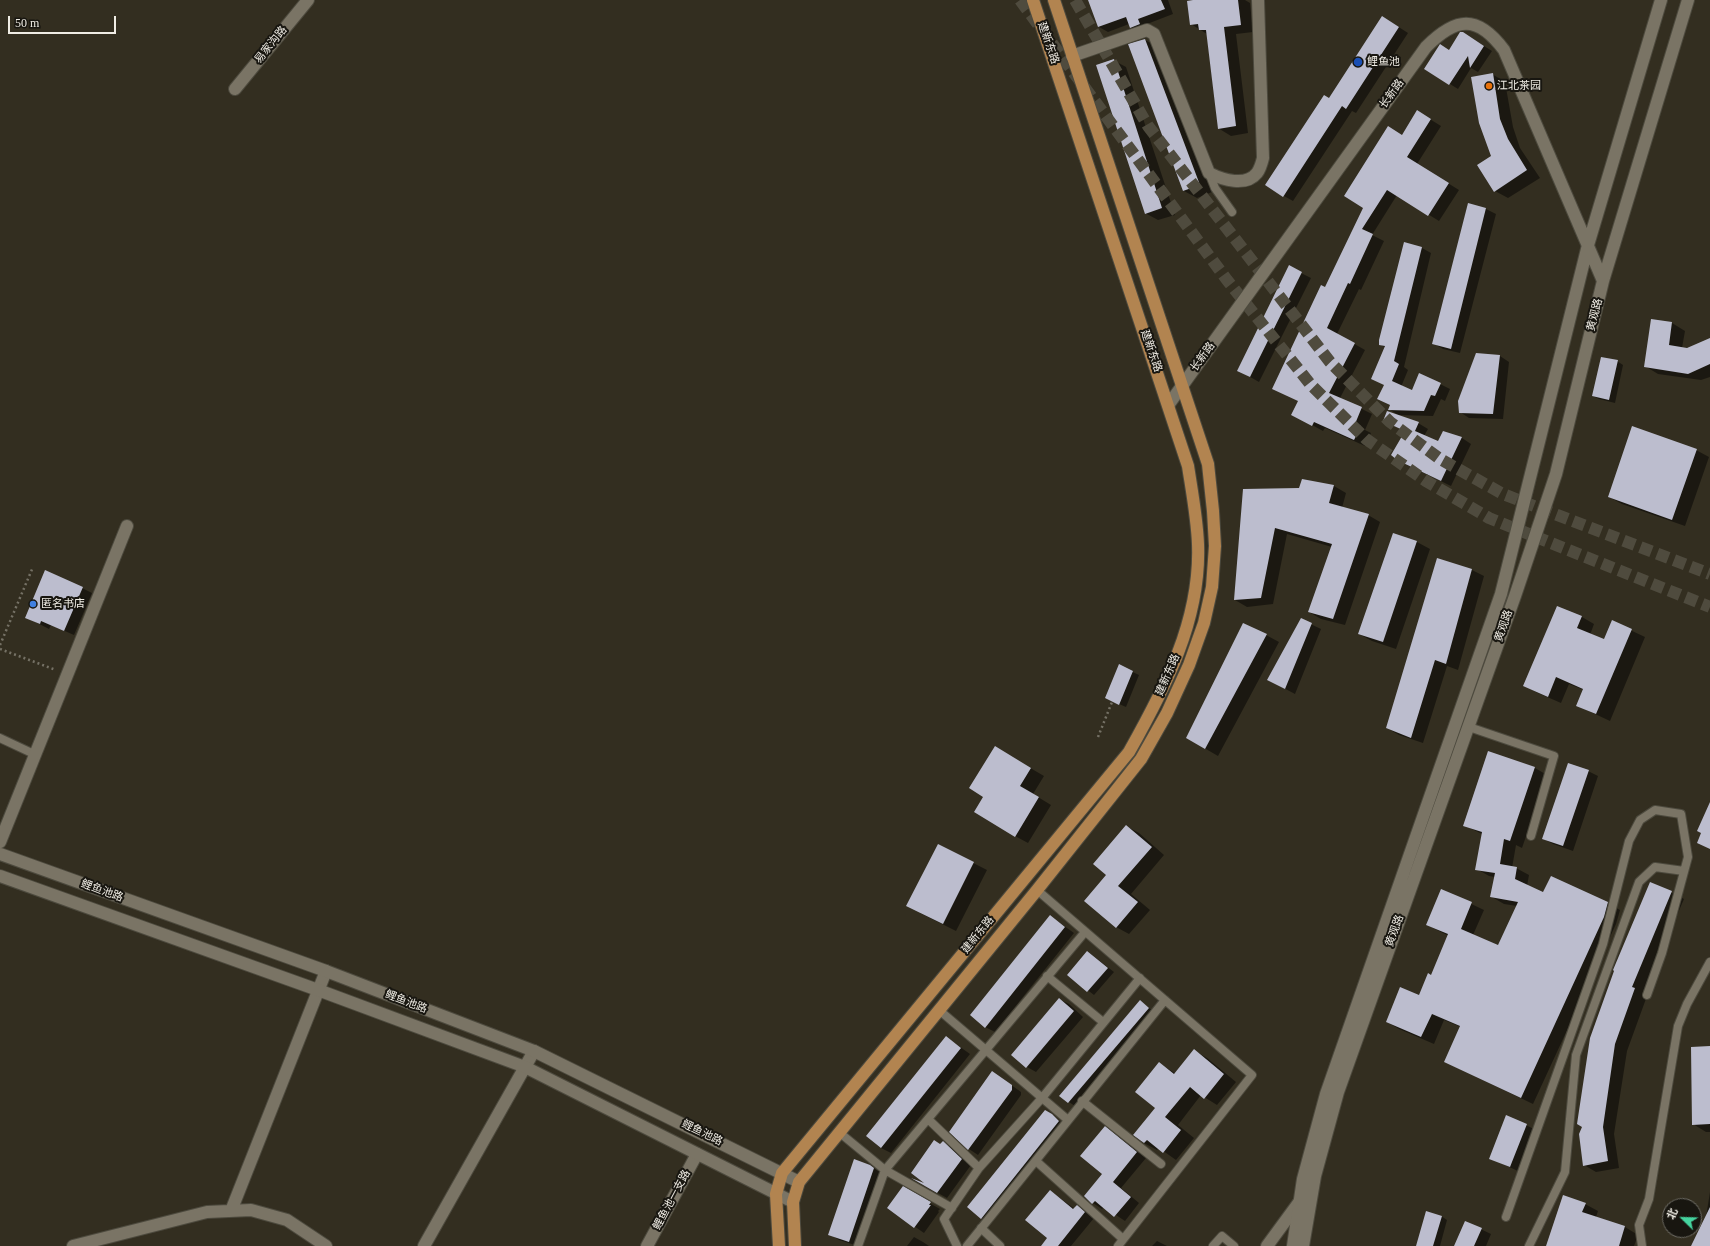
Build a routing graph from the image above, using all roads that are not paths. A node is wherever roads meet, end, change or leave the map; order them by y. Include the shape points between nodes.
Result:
1 (308, 0) edge
2 (1033, 0) edge
3 (1054, 0) edge
4 (1258, 0) edge
5 (1661, 0) edge
6 (1688, 0) edge
7 (1072, 56) junction
8 (235, 89) dead end
9 (1209, 173) junction
10 (1232, 212) dead end
11 (1588, 245) junction
12 (1603, 281) junction
13 (1183, 385) junction
14 (1169, 404) junction
15 (127, 526) dead end
16 (1469, 727) junction
17 (0, 738) edge
18 (34, 754) junction
19 (1531, 836) dead end
20 (0, 842) edge
21 (0, 854) edge
22 (1684, 871) junction
23 (0, 876) edge
24 (1037, 890) junction
25 (1085, 932) junction
26 (1710, 962) edge
27 (326, 971) junction
28 (1047, 976) junction
29 (1140, 978) junction
30 (318, 990) junction
31 (1647, 995) dead end
32 (1165, 1000) junction
33 (939, 1010) junction
34 (1103, 1022) junction
35 (985, 1050) junction
36 (534, 1051) junction
37 (525, 1067) junction
38 (1042, 1098) junction
39 (1082, 1101) junction
40 (928, 1119) junction
41 (1068, 1120) junction
42 (840, 1133) junction
43 (696, 1154) junction
44 (1036, 1161) junction
45 (1161, 1164) dead end
46 (979, 1168) junction
47 (885, 1170) junction
48 (782, 1173) junction
49 (799, 1182) junction
50 (776, 1194) junction
51 (793, 1202) junction
52 (1300, 1202) junction
53 (952, 1208) junction
54 (231, 1211) junction
55 (1506, 1217) dead end
56 (981, 1228) junction
57 (1120, 1243) edge
58 (73, 1246) edge
59 (326, 1246) edge
60 (424, 1246) edge
61 (647, 1246) edge
62 (779, 1246) edge
63 (795, 1246) edge
64 (858, 1246) edge
65 (957, 1246) edge
66 (966, 1246) edge
67 (1000, 1246) edge
68 (1213, 1246) edge
69 (1234, 1246) edge
70 (1266, 1246) edge
71 (1293, 1246) edge
72 (1303, 1246) edge
73 (1529, 1246) edge
74 (1642, 1246) edge

1 - 8 main road, 易家沟路
2 - 14 main road, 建新东路
3 - 7 main road, 建新东路
4 - 9 main road via 1263,158 1258,172 1248,180 1223,180
5 - 11 main road, 黄观路
6 - 12 main road, 黄观路
7 - 9 main road via 1147,30 1154,34
7 - 13 main road, 建新东路
9 - 10 lane via 1215,188
11 - 12 main road, 长新路
11 - 13 main road, 长新路 via 1504,50 1495,38 1479,27 1465,23 1451,26 1426,47
11 - 52 main road, 黄观路 via 1500,594 1326,1094 1303,1179
12 - 16 main road, 黄观路 via 1556,474
13 - 14 main road, 长新路
13 - 24 main road, 建新东路 via 1208,464 1213,511 1215,546 1212,587 1204,623 1189,665 1167,713 1141,759
14 - 48 main road, 建新东路 via 1188,466 1198,545 1196,583 1190,618 1179,651 1155,705 1129,752
15 - 18 main road
16 - 19 lane via 1554,756
16 - 72 main road, 黄观路 via 1338,1092 1315,1176
17 - 18 lane
18 - 20 main road
21 - 27 main road, 鲤鱼池路
22 - 31 lane via 1662,953
22 - 55 lane via 1688,857 1681,814 1655,810 1640,820 1629,841 1604,944
22 - 73 lane via 1655,867 1639,882 1576,1055 1565,1172
23 - 30 main road, 鲤鱼池路
24 - 25 lane
24 - 33 main road, 建新东路
25 - 28 lane
25 - 29 lane
26 - 74 lane via 1678,1026 1649,1199 1639,1225
27 - 30 main road
27 - 36 main road, 鲤鱼池路
28 - 34 lane
28 - 35 lane
29 - 32 lane
29 - 34 lane
30 - 37 main road, 鲤鱼池路
30 - 54 main road
32 - 39 lane
32 - 57 lane via 1252,1075
33 - 35 lane
33 - 42 main road, 建新东路
34 - 38 lane
35 - 38 lane
35 - 40 lane
36 - 37 main road
36 - 48 main road, 鲤鱼池路
37 - 43 main road, 鲤鱼池路
37 - 60 main road
38 - 41 lane
38 - 46 lane
39 - 41 lane
39 - 45 lane
40 - 46 lane
40 - 47 lane
41 - 44 lane
42 - 47 lane
42 - 49 main road, 建新东路
43 - 50 main road, 鲤鱼池路
43 - 61 main road, 鲤鱼池一支路
44 - 56 lane
44 - 57 lane
46 - 53 lane
47 - 53 lane
47 - 64 lane
48 - 49 main road, 鲤鱼池路
48 - 50 main road, 建新东路
49 - 51 main road, 建新东路
50 - 51 main road, 鲤鱼池路
50 - 62 main road, 建新东路
51 - 63 main road, 建新东路
52 - 70 main road
52 - 71 main road, 黄观路
53 - 65 lane via 944,1219
54 - 58 main road via 208,1212
54 - 59 main road via 251,1210 286,1220
56 - 66 lane
56 - 67 lane
68 - 69 lane via 1222,1236

